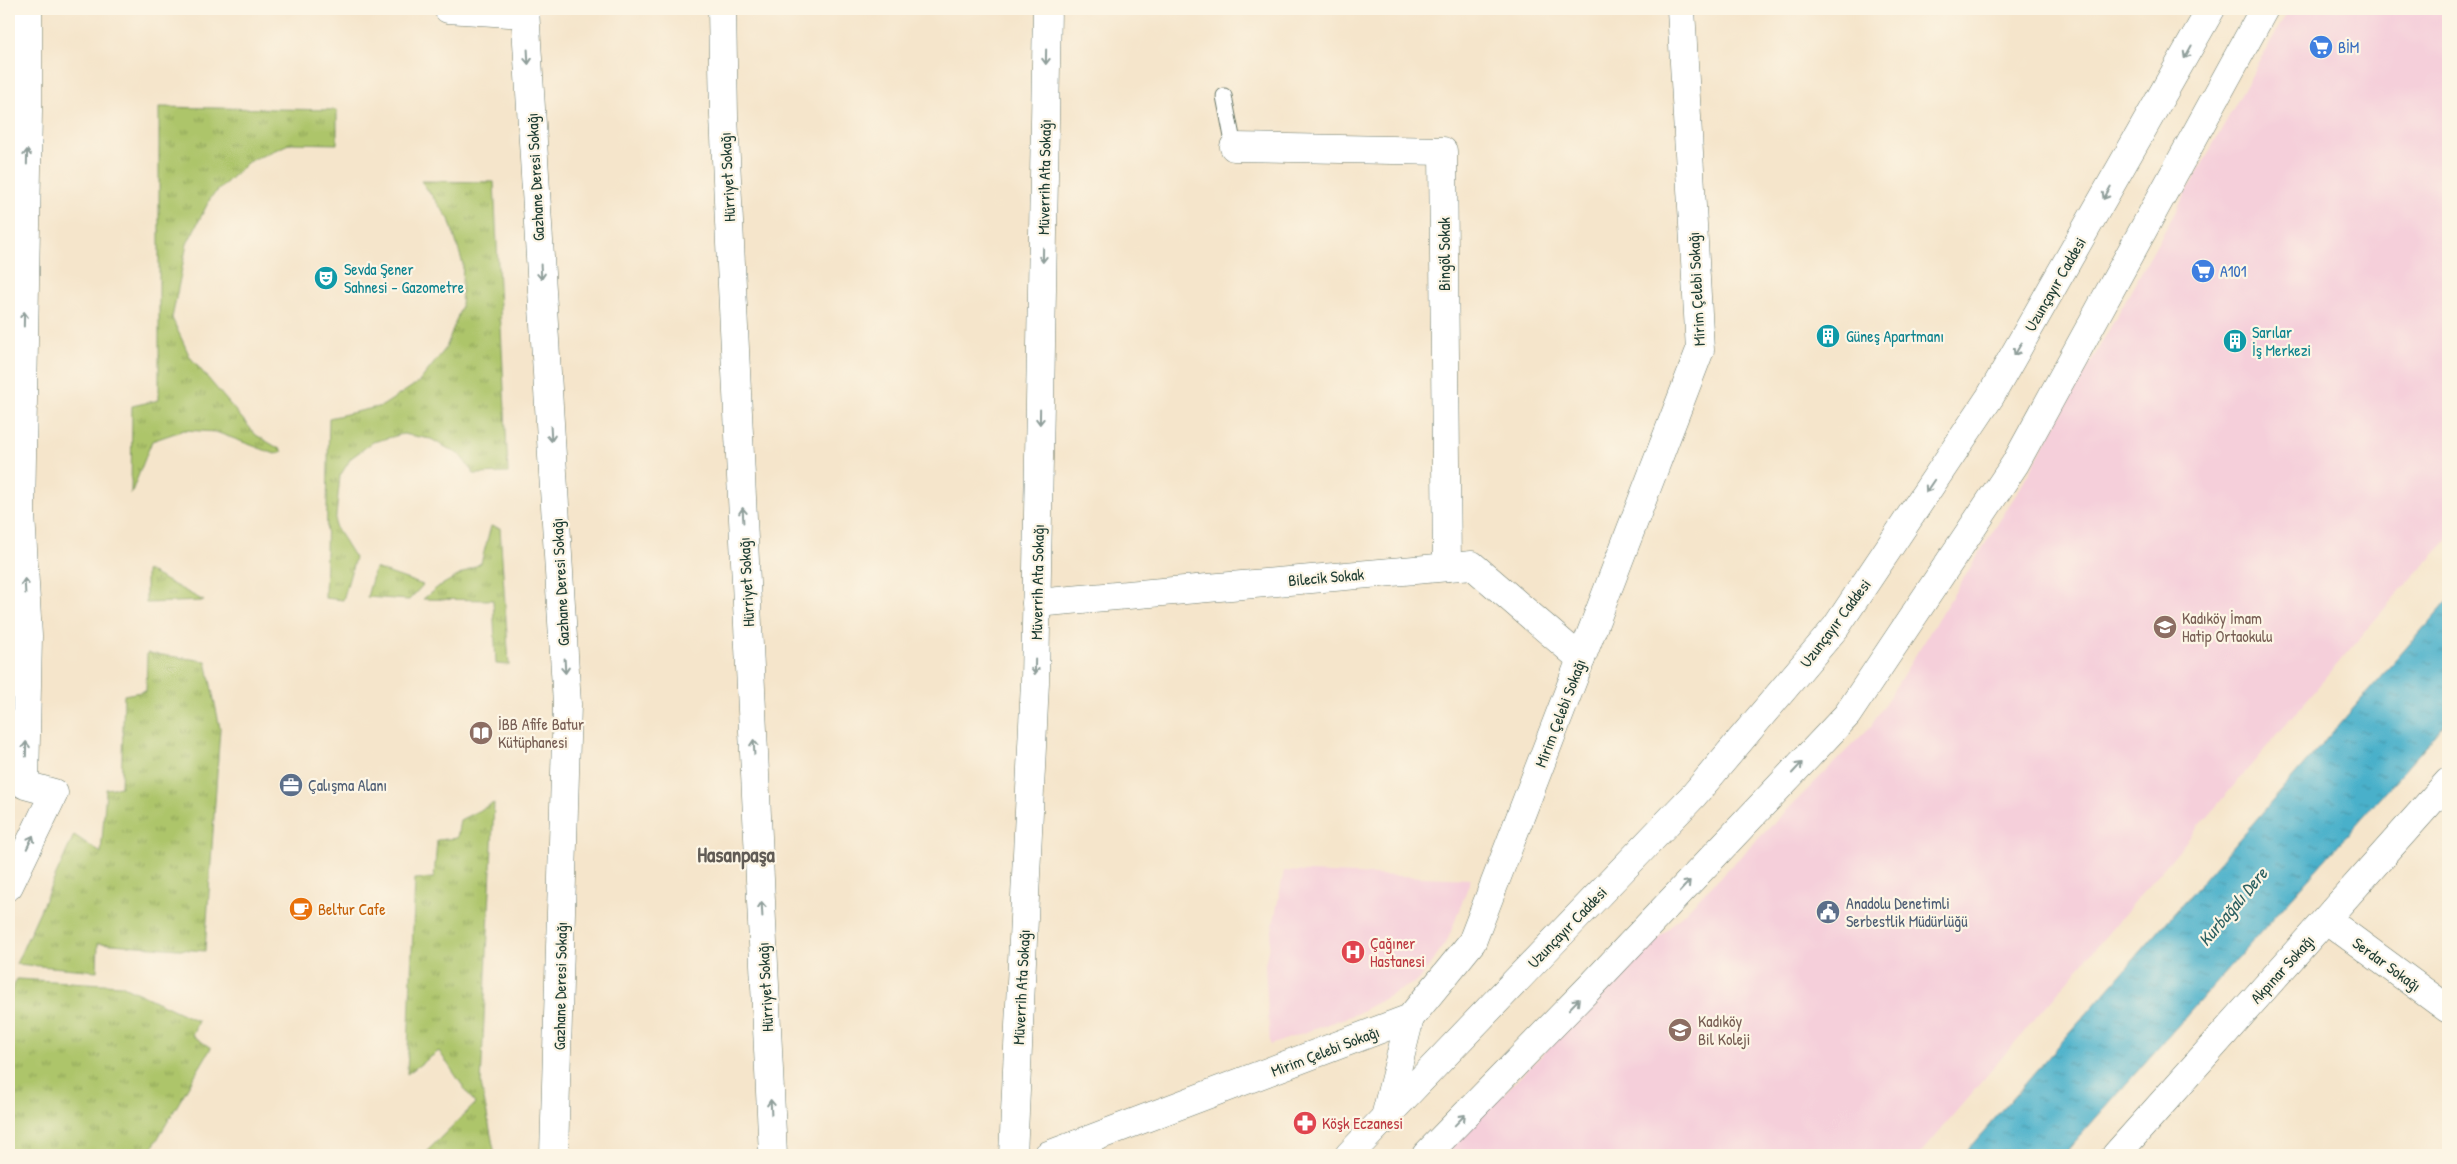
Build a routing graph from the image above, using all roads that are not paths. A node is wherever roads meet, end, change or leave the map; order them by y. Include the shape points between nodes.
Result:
1 (28, 9) edge
2 (448, 9) edge
3 (722, 9) edge
4 (1047, 9) edge
5 (1681, 9) edge
6 (2211, 9) edge
7 (2264, 9) edge
8 (525, 11) edge
9 (1224, 96) dead end
10 (1234, 147) joint
11 (1446, 567) junction
12 (1036, 603) junction
13 (1581, 659) junction
14 (17, 782) edge
15 (2448, 782) edge
16 (9, 886) edge
17 (2327, 920) junction
18 (2448, 1009) edge
19 (1410, 1018) junction
20 (1384, 1121) junction
21 (554, 1155) edge
22 (773, 1155) edge
23 (1013, 1155) edge
24 (1048, 1155) edge
25 (1349, 1155) edge
26 (1426, 1155) edge
27 (2115, 1155) edge

14 -> 1 street via 28,636 20,514
2 - 8 street
22 -> 3 street, Hürriyet Sokağı via 725,136
4 -> 12 street, Müverrih Ata Sokağı
5 - 13 street, Mirim Çelebi Sokağı via 1700,350
6 -> 20 street, Uzunçayır Caddesi via 1990,397 1836,627 1694,795
26 -> 7 street via 1847,715 2015,464
8 -> 21 street, Gazhane Deresi Sokağı via 567,704
9 - 10 lane
10 - 11 street, Bingöl Sokak via 1443,151
11 - 12 street, Bilecik Sokak
11 - 13 street, Bilecik Sokak via 1472,565
12 -> 23 street, Müverrih Ata Sokağı
13 - 19 street, Mirim Çelebi Sokağı via 1472,942
16 -> 14 street via 56,790
15 - 17 street, Akpınar Sokağı
17 - 18 street, Serdar Sokağı
17 - 27 street, Akpınar Sokağı
19 - 20 street
19 - 24 street, Mirim Çelebi Sokağı
20 - 25 street, Uzunçayır Caddesi

